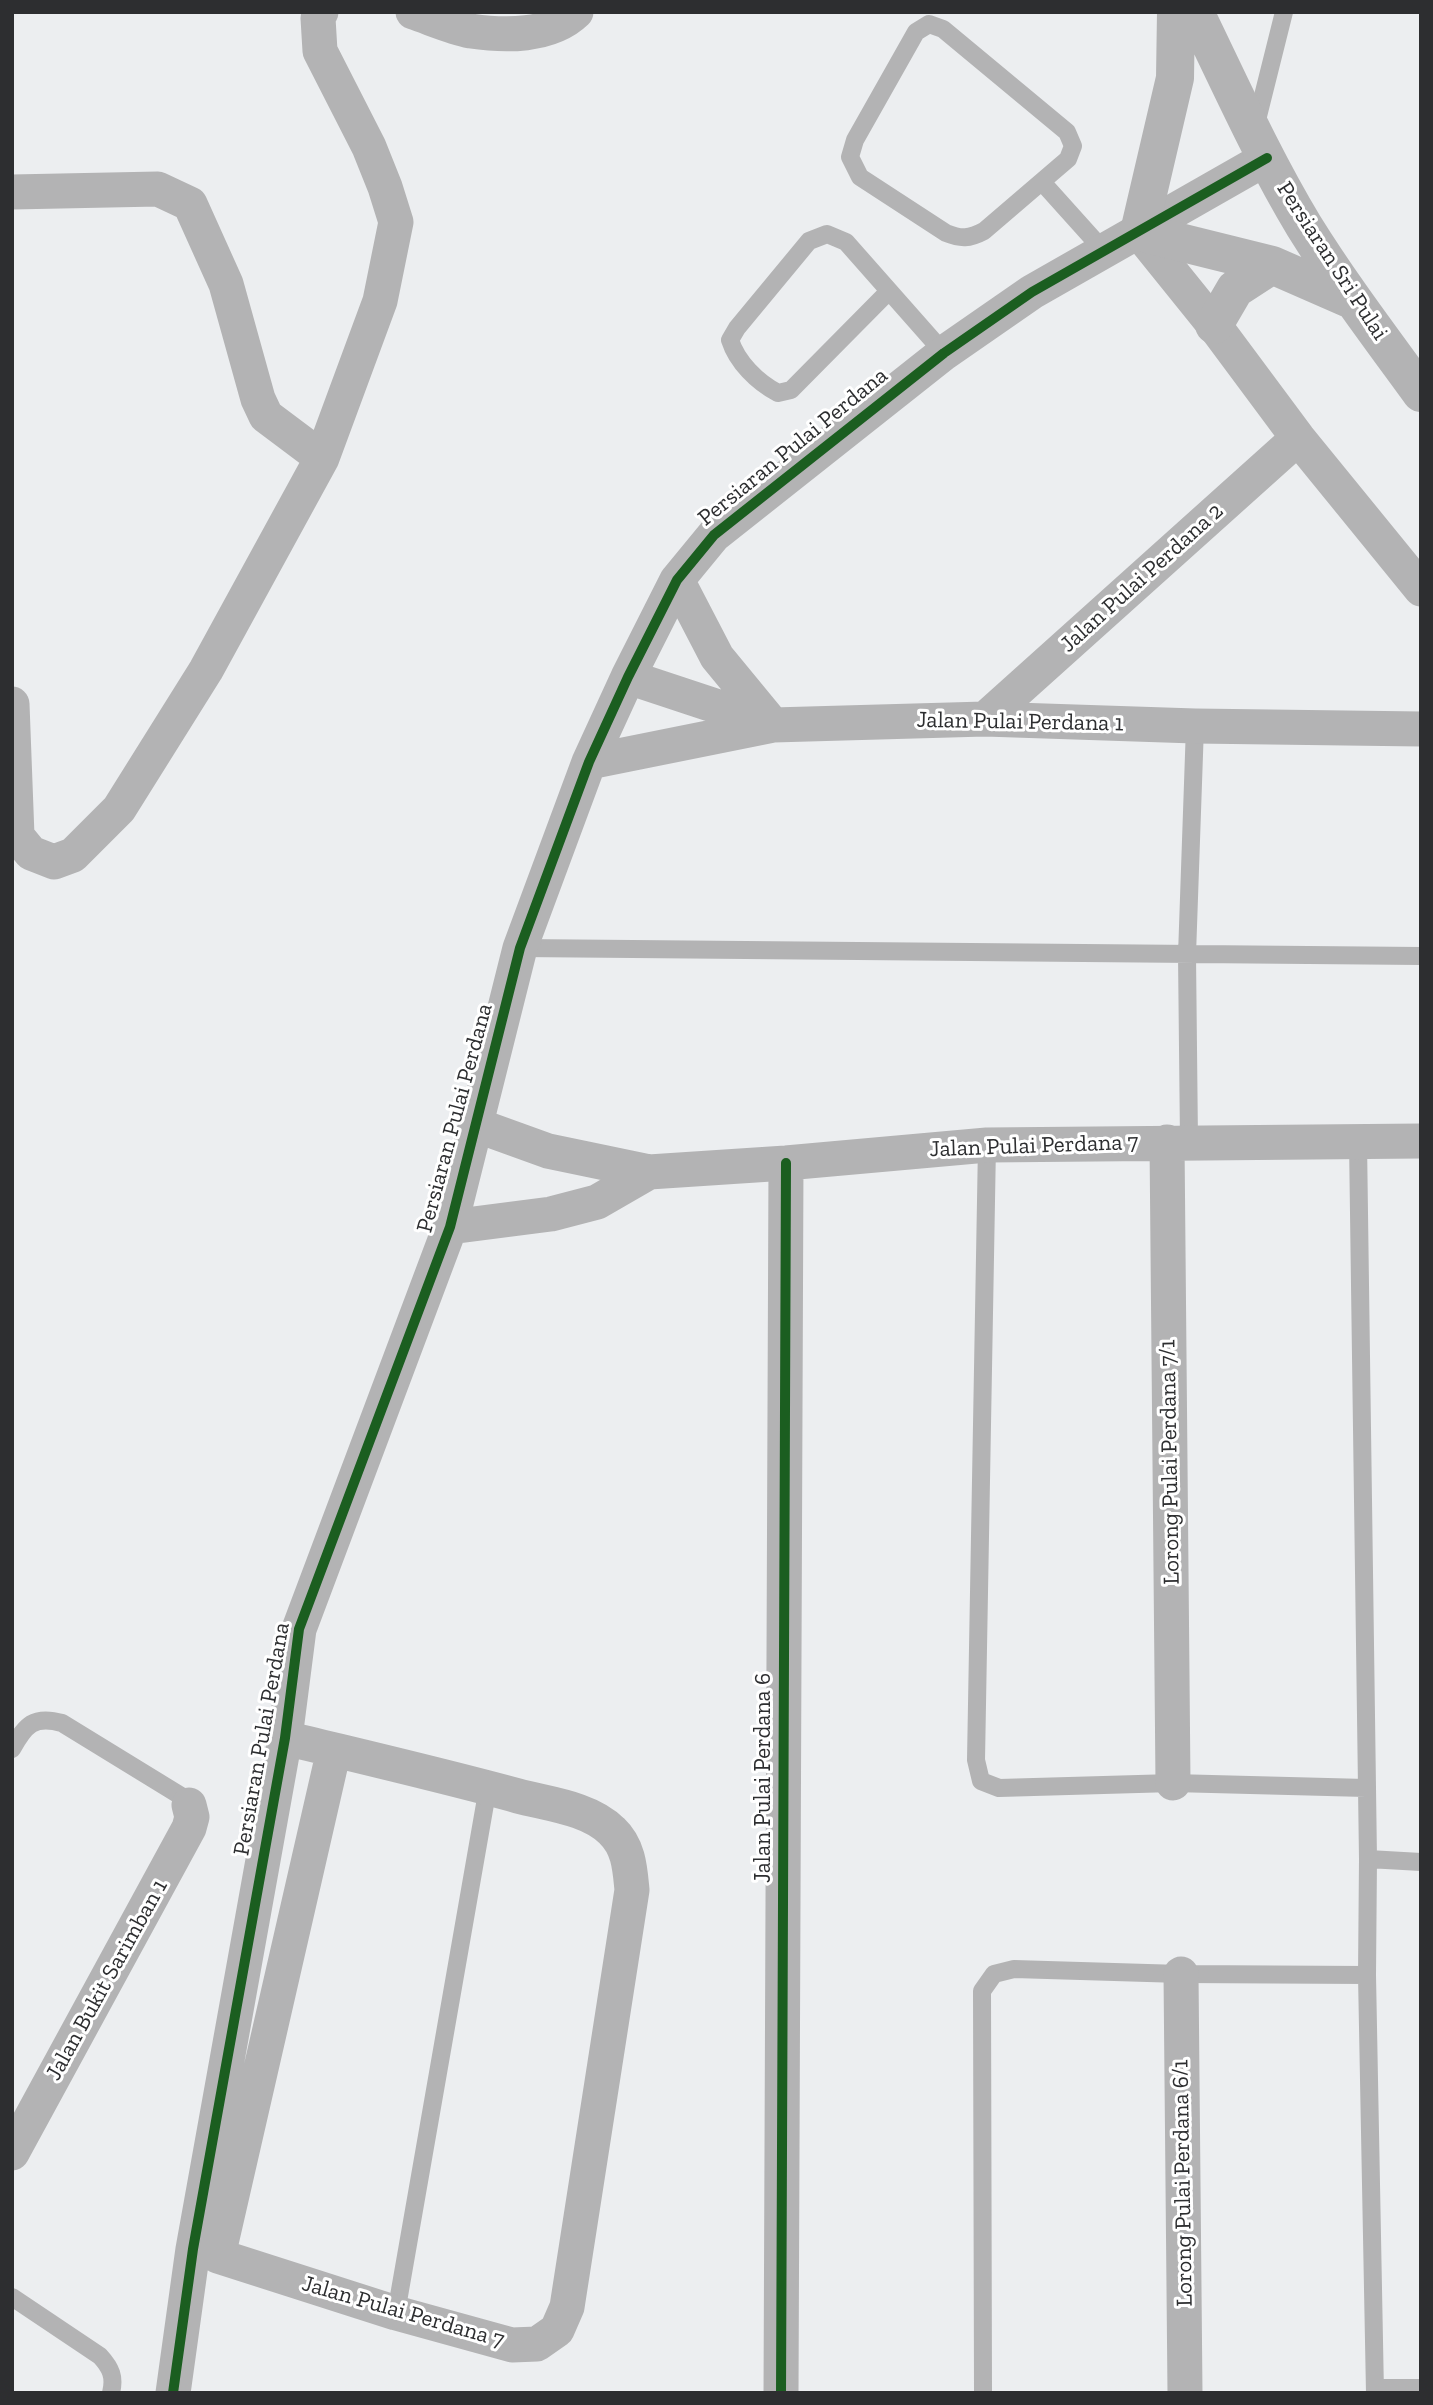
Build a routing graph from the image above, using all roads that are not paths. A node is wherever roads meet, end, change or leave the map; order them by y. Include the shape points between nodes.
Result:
1 (321, 12) edge
2 (413, 12) edge
3 (576, 12) edge
4 (1176, 12) edge
5 (1195, 12) edge
6 (1284, 12) edge
7 (1260, 146) junction
8 (1042, 183) junction
9 (12, 192) edge
10 (1139, 232) junction
11 (1104, 251) junction
12 (1272, 265) junction
13 (888, 292) junction
14 (1352, 300) junction
15 (1214, 325) junction
16 (944, 353) junction
17 (1421, 393) edge
18 (1298, 438) junction
19 (322, 458) junction
20 (677, 580) junction
21 (1421, 589) edge
22 (628, 677) junction
23 (12, 704) edge
24 (985, 719) junction
25 (774, 725) junction
26 (1195, 726) junction
27 (1421, 729) edge
28 (589, 762) junction
29 (520, 948) junction
30 (1186, 955) junction
31 (1421, 956) edge
32 (475, 1125) junction
33 (1357, 1141) junction
34 (1421, 1141) edge
35 (1178, 1142) junction
36 (987, 1145) junction
37 (786, 1163) junction
38 (649, 1172) junction
39 (450, 1227) junction
40 (285, 1738) junction
41 (12, 1749) edge
42 (334, 1750) junction
43 (1173, 1783) junction
44 (488, 1787) junction
45 (1366, 1788) junction
46 (189, 1805) joint
47 (1368, 1859) junction
48 (1421, 1862) edge
49 (1181, 1974) junction
50 (1367, 1975) junction
51 (12, 2153) edge
52 (12, 2297) edge
53 (396, 2313) junction
54 (1421, 2388) edge
55 (1375, 2390) edge
56 (111, 2393) edge
57 (173, 2393) edge
58 (781, 2393) edge
59 (983, 2393) edge
60 (1185, 2393) edge

1 - 19 street via 320,51 369,147 396,222 380,300
2 - 3 street via 470,31 522,34 566,22
4 - 10 street via 1175,78
5 - 7 street, Persiaran Sri Pulai
6 - 7 lane
7 - 10 street, Persiaran Pulai Perdana
7 - 14 street, Persiaran Sri Pulai
8 - 8 lane via 1068,159 1073,146 1067,132 943,29 929,24 916,32 855,140 850,157 860,177 958,238 984,232
8 - 11 lane
9 - 19 street via 158,189 190,204 226,284 266,416
10 - 11 street, Persiaran Pulai Perdana
10 - 12 street
10 - 15 street
11 - 16 street, Persiaran Pulai Perdana via 1032,292
12 - 14 street
12 - 15 street via 1235,289
13 - 13 lane via 791,390 778,393 766,386 734,354 730,340 737,328 809,241 827,234 846,242
13 - 16 lane
14 - 17 street, Persiaran Sri Pulai
15 - 18 street
16 - 20 street, Persiaran Pulai Perdana via 713,534
18 - 21 street
18 - 24 street, Jalan Pulai Perdana 2
19 - 23 street via 206,670 119,809 73,855 54,862 31,853 17,836
20 - 22 street, Persiaran Pulai Perdana
20 - 25 street via 717,657
22 - 25 street, Jalan Pulai Perdana 1
22 - 28 street, Persiaran Pulai Perdana
24 - 25 street, Jalan Pulai Perdana 1
24 - 26 street, Jalan Pulai Perdana 1
25 - 28 street
26 - 27 street, Jalan Pulai Perdana 1
26 - 30 lane
28 - 29 street, Persiaran Pulai Perdana
29 - 30 lane
29 - 32 street, Persiaran Pulai Perdana
30 - 31 lane
30 - 35 lane
32 - 38 street, Jalan Pulai Perdana 7 via 548,1151
32 - 39 street, Persiaran Pulai Perdana
33 - 34 street, Jalan Pulai Perdana 7
33 - 35 street, Jalan Pulai Perdana 7
33 - 45 lane
35 - 36 street, Jalan Pulai Perdana 7
35 - 43 street, Lorong Pulai Perdana 7/1
36 - 37 street, Jalan Pulai Perdana 7
36 - 43 lane via 976,1760 981,1781 999,1788
37 - 38 street, Jalan Pulai Perdana 7
37 - 58 street, Jalan Pulai Perdana 6
38 - 39 street, Jalan Pulai Perdana 7 via 597,1202 551,1214
39 - 40 street, Persiaran Pulai Perdana via 299,1629
40 - 42 street, Jalan Pulai Perdana 7
40 - 57 street, Persiaran Pulai Perdana via 193,2249
41 - 46 lane via 32,1723 46,1718 62,1723
42 - 44 street, Jalan Pulai Perdana 7
42 - 53 street, Jalan Pulai Perdana 7 via 218,2256
43 - 45 lane
44 - 53 lane
44 - 53 street, Jalan Pulai Perdana 7 via 587,1814 613,1831 629,1859 632,1890 567,2307 557,2330 537,2344 512,2345
45 - 47 lane
46 - 51 street, Jalan Bukit Sarimban 1 via 190,1828
47 - 48 lane
47 - 50 lane
49 - 50 lane
49 - 59 lane via 1014,1969 994,1974 982,1991
49 - 60 street, Lorong Pulai Perdana 6/1
50 - 55 lane
52 - 56 lane via 100,2356 110,2367
54 - 55 lane

